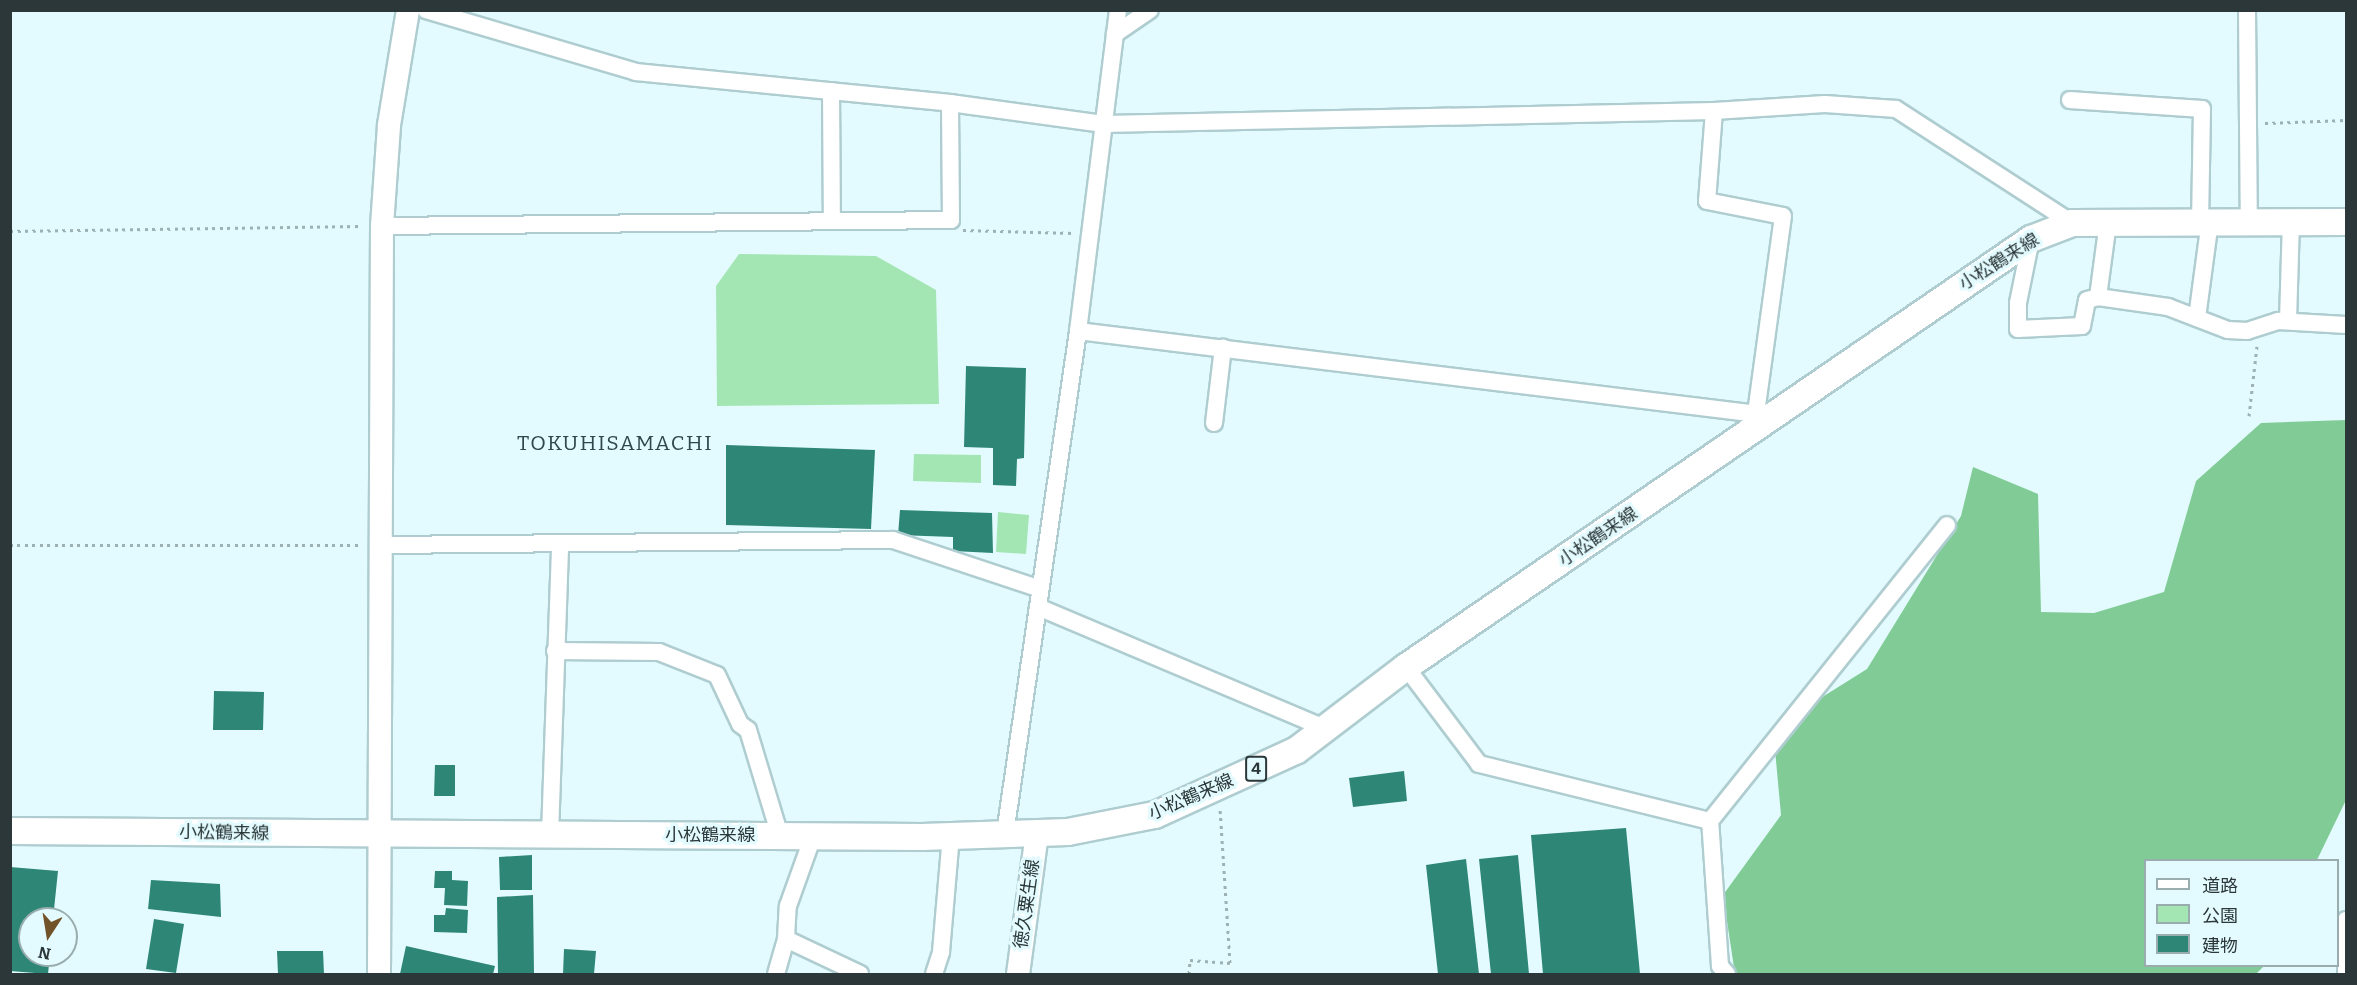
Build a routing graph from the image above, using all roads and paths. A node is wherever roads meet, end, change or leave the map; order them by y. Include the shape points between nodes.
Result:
1 (408, 10) edge
2 (426, 10) edge
3 (1118, 10) edge
4 (1150, 10) edge
5 (2247, 10) edge
6 (1115, 34) junction
7 (831, 91) junction
8 (2070, 100) dead end
9 (950, 103) junction
10 (1714, 111) junction
11 (2346, 120) edge
12 (2251, 123) junction
13 (1104, 124) junction
14 (951, 220) junction
15 (2249, 220) junction
16 (832, 221) junction
17 (2205, 221) junction
18 (2291, 221) junction
19 (2108, 222) junction
20 (2346, 222) edge
21 (2072, 223) junction
22 (382, 226) junction
23 (10, 231) edge
24 (1090, 234) junction
25 (2031, 239) junction
26 (2098, 297) junction
27 (2198, 318) junction
28 (2288, 321) junction
29 (2346, 325) edge
30 (2259, 327) junction
31 (1078, 331) junction
32 (1224, 348) junction
33 (1766, 415) junction
34 (2249, 416) dead end
35 (1214, 423) dead end
36 (1947, 525) dead end
37 (10, 545) edge
38 (381, 545) junction
39 (560, 546) junction
40 (1040, 590) junction
41 (1038, 607) junction
42 (555, 651) junction
43 (1406, 667) junction
44 (1325, 728) junction
45 (1218, 786) junction
46 (1710, 821) junction
47 (10, 831) edge
48 (1037, 833) junction
49 (1005, 834) junction
50 (378, 835) junction
51 (550, 835) junction
52 (780, 836) junction
53 (813, 836) junction
54 (951, 836) junction
55 (2346, 920) edge
56 (786, 939) junction
57 (379, 975) edge
58 (776, 975) edge
59 (860, 975) edge
60 (934, 975) edge
61 (1018, 975) edge
62 (1189, 975) edge
63 (1727, 975) edge
64 (2346, 975) edge

1 - 22 street via 389,125
2 - 7 street via 636,72
3 - 6 street
4 - 6 street
5 - 12 street
6 - 13 street
7 - 9 street
7 - 16 street
8 - 17 street via 2202,109
9 - 13 street
9 - 14 street
10 - 13 street
10 - 21 street via 1825,104 1896,109
10 - 33 street via 1707,201 1783,216
11 - 12 path
12 - 15 street
13 - 24 street
14 - 16 street
14 - 24 path via 961,230
15 - 17 main road, 小松鶴来線 / 4
15 - 18 main road, 小松鶴来線 / 4
16 - 22 street
17 - 19 main road, 小松鶴来線 / 4
17 - 27 street
18 - 20 main road, 小松鶴来線 / 4
18 - 28 street
19 - 21 main road, 小松鶴来線 / 4
19 - 26 street
21 - 25 main road, 小松鶴来線 / 4
22 - 23 path
22 - 38 street
24 - 31 street
25 - 26 street via 2018,303 2018,329 2082,326 2087,300
25 - 33 main road, 小松鶴来線 / 4
26 - 27 street via 2168,307
27 - 30 street via 2228,330 2247,332
28 - 29 street
28 - 30 street
30 - 34 path
31 - 32 street
31 - 40 street
32 - 33 street
32 - 35 street
33 - 43 main road, 小松鶴来線 / 4
36 - 46 street
37 - 38 path
38 - 39 street
38 - 50 street
39 - 40 street via 893,540
39 - 42 street
40 - 41 street
41 - 44 street
41 - 49 street
42 - 51 street
42 - 52 street via 659,652 717,675 740,724 748,730
43 - 44 main road, 小松鶴来線 / 4
43 - 46 street via 1479,764
44 - 45 main road, 小松鶴来線 / 4 via 1297,750
45 - 48 main road, 小松鶴来線 / 4 via 1155,815 1068,832
45 - 62 path via 1230,963 1190,960
46 - 63 street via 1720,966
47 - 50 main road, 小松鶴来線 / 4
48 - 49 main road, 小松鶴来線 / 4
48 - 61 street, 徳久粟生線
49 - 54 main road, 小松鶴来線 / 4
50 - 51 main road, 小松鶴来線 / 4
50 - 57 street
51 - 52 main road, 小松鶴来線 / 4
52 - 53 main road, 小松鶴来線 / 4
53 - 54 main road, 小松鶴来線 / 4
53 - 56 street via 788,906
54 - 60 street via 941,952
55 - 64 street
56 - 58 street
56 - 59 street

